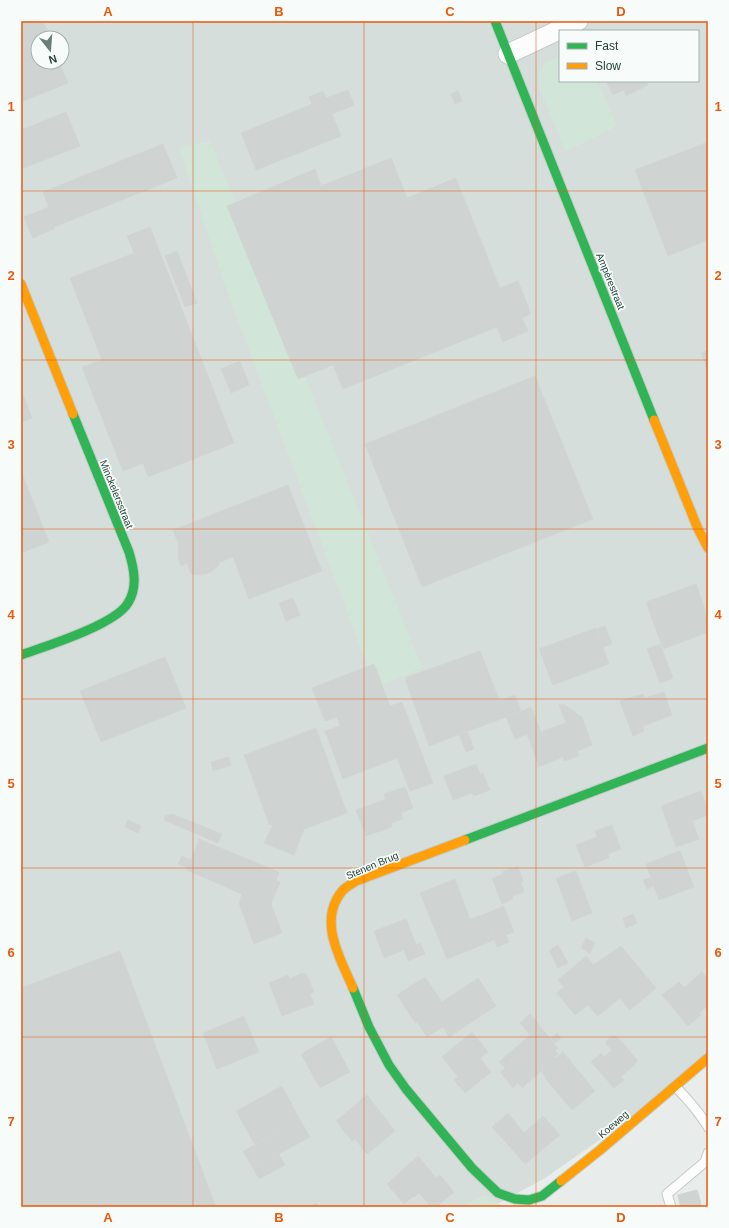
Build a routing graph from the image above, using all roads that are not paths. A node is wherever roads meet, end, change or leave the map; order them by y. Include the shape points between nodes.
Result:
1 (495, 21) edge
2 (578, 21) edge
3 (508, 54) junction
4 (21, 284) edge
5 (708, 548) edge
6 (21, 655) edge
7 (708, 748) edge
8 (708, 1058) edge
9 (675, 1086) junction
10 (708, 1127) edge
11 (708, 1153) edge
12 (529, 1200) joint
13 (671, 1207) edge

1 - 3 street, Ampèrestraat
2 - 3 street
3 - 5 street, Ampèrestraat
4 - 6 street, Minckelersstraat via 134,565 135,584 122,610 112,617
7 - 12 street, Stenen Brug via 356,881 344,889 334,904 331,920 333,940 369,1027 389,1065 472,1168 498,1193 515,1199
8 - 9 street, Koeweg
9 - 10 lane via 691,1102
9 - 12 street, Koeweg via 558,1184 542,1196
11 - 13 lane via 705,1162 667,1194

